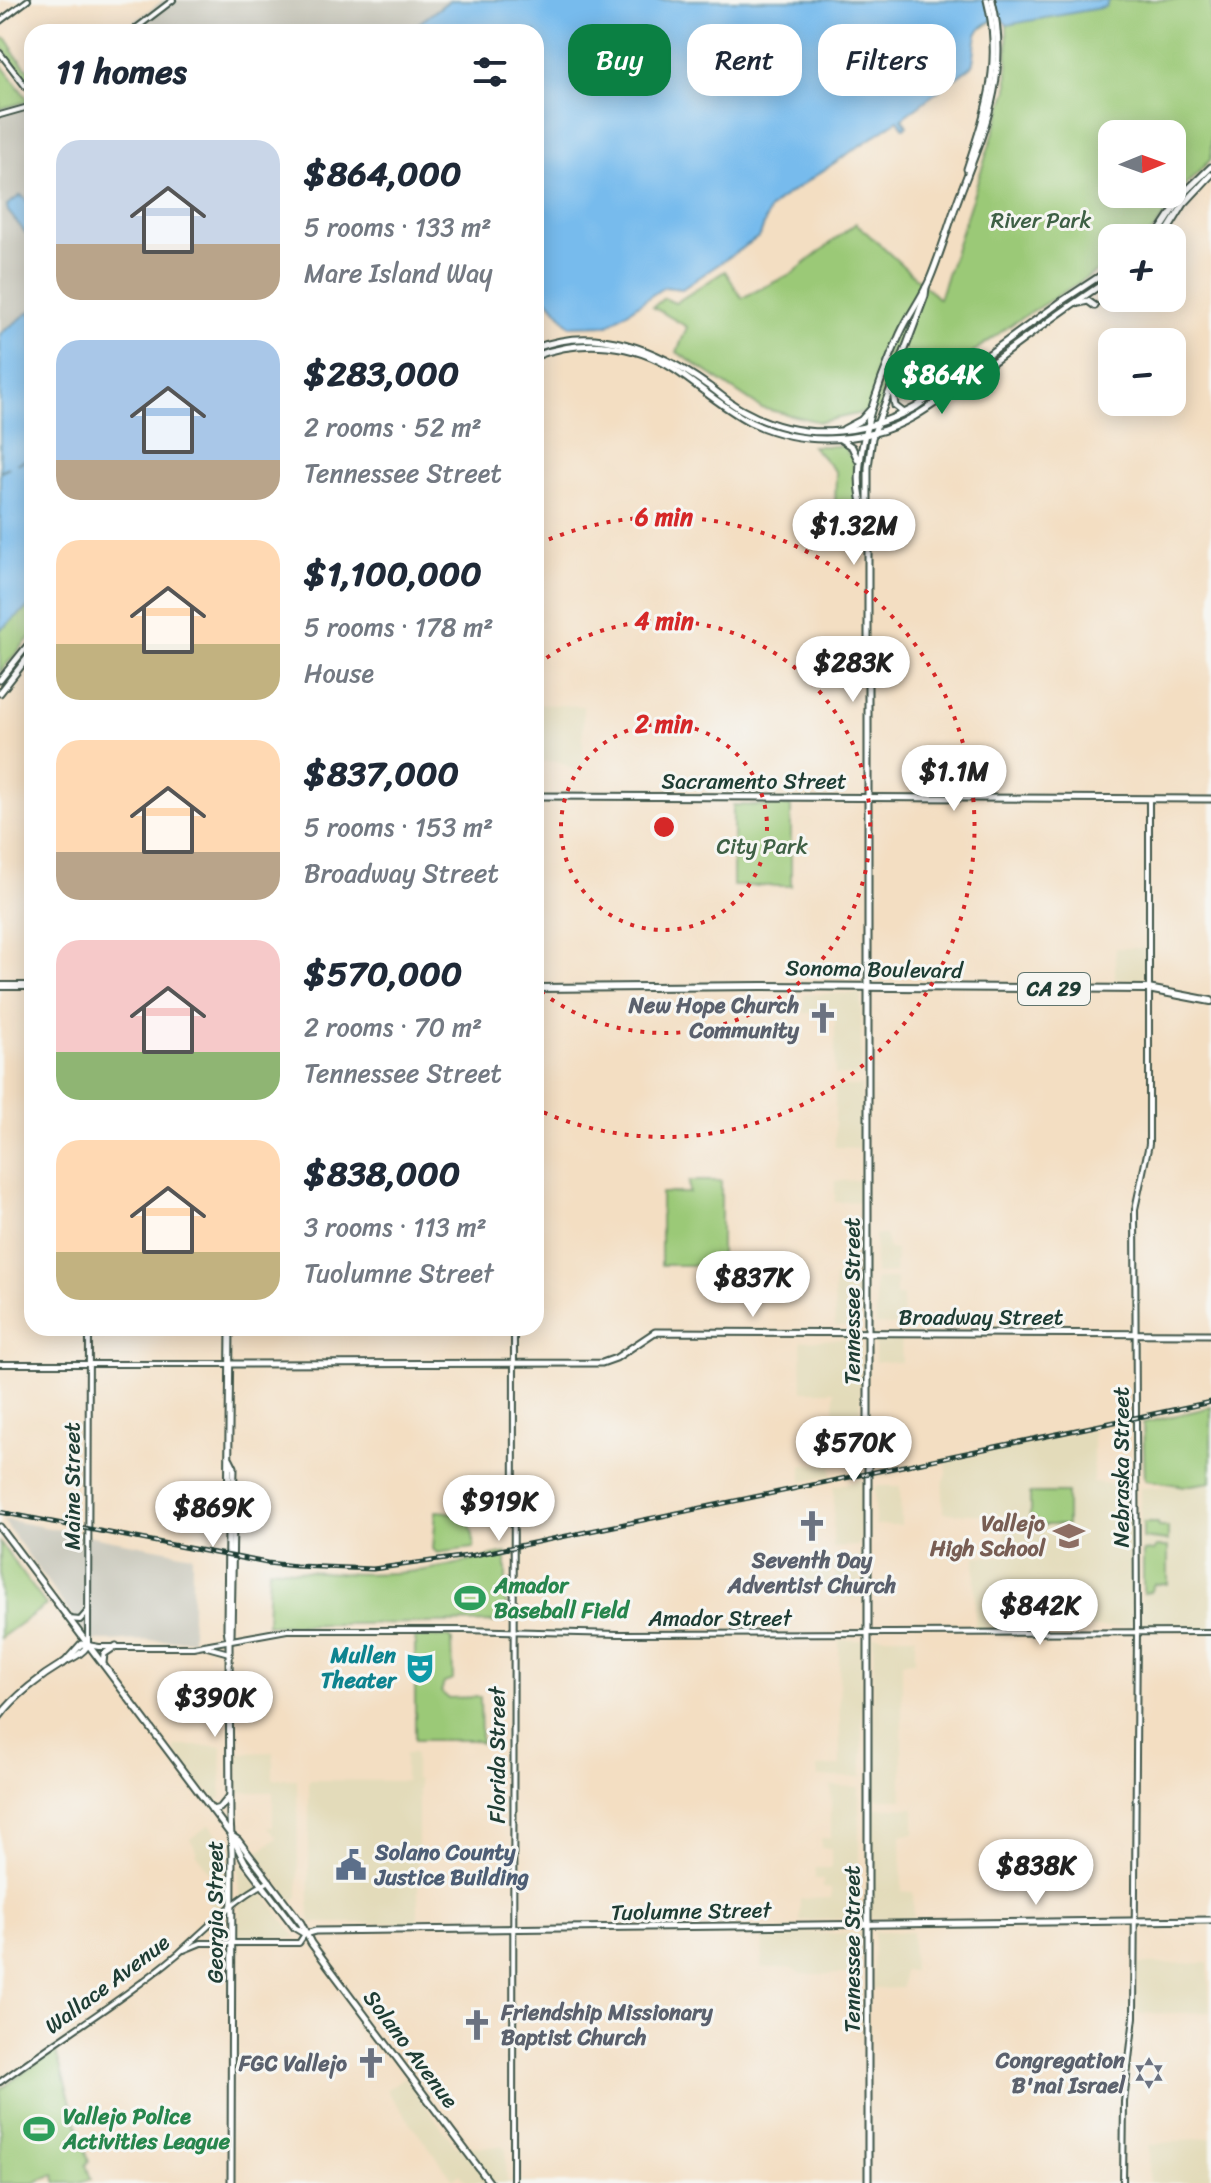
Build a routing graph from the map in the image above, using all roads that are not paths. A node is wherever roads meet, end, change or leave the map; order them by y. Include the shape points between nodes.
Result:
1 (28, 0) edge
2 (173, 0) edge
3 (989, 0) edge
4 (0, 21) edge
5 (142, 24) edge
6 (0, 53) edge
7 (24, 84) edge
8 (24, 108) edge
9 (0, 115) edge
10 (1211, 167) edge
11 (1211, 175) edge
12 (1164, 224) edge
13 (1172, 224) edge
14 (1098, 277) edge
15 (926, 287) junction
16 (1098, 287) edge
17 (1095, 306) dead end
18 (1071, 307) junction
19 (544, 346) edge
20 (544, 354) edge
21 (892, 380) junction
22 (876, 401) junction
23 (904, 413) junction
24 (866, 428) junction
25 (875, 429) junction
26 (837, 431) junction
27 (864, 435) junction
28 (840, 439) junction
29 (859, 465) junction
30 (868, 516) junction
31 (24, 650) edge
32 (24, 662) edge
33 (0, 680) edge
34 (0, 693) edge
35 (544, 796) edge
36 (869, 798) junction
37 (1149, 799) junction
38 (1211, 799) edge
39 (0, 986) edge
40 (24, 986) edge
41 (544, 988) edge
42 (868, 988) junction
43 (1148, 989) junction
44 (1211, 1001) edge
45 (1136, 1333) junction
46 (868, 1334) junction
47 (1211, 1334) edge
48 (89, 1336) edge
49 (230, 1336) edge
50 (514, 1336) edge
51 (514, 1363) junction
52 (0, 1364) edge
53 (88, 1364) junction
54 (230, 1364) junction
55 (0, 1527) edge
56 (88, 1610) junction
57 (69, 1619) junction
58 (513, 1631) junction
59 (1137, 1632) junction
60 (1211, 1632) edge
61 (868, 1634) junction
62 (229, 1641) junction
63 (88, 1645) junction
64 (116, 1646) junction
65 (204, 1646) junction
66 (230, 1653) junction
67 (103, 1664) junction
68 (0, 1716) edge
69 (230, 1796) junction
70 (212, 1810) junction
71 (231, 1835) junction
72 (245, 1862) junction
73 (232, 1871) junction
74 (270, 1881) junction
75 (262, 1885) junction
76 (232, 1908) junction
77 (1211, 1920) edge
78 (1135, 1921) junction
79 (868, 1926) junction
80 (513, 1930) junction
81 (201, 1931) junction
82 (305, 1934) junction
83 (232, 1942) junction
84 (207, 1943) junction
85 (178, 1953) junction
86 (0, 2082) edge
87 (231, 2183) edge
88 (490, 2183) edge
89 (513, 2183) edge
90 (868, 2183) edge
91 (1123, 2183) edge

1 - 4 street
2 - 5 street
3 - 15 main road via 994,31 990,94
6 - 7 street
8 - 9 street
10 - 12 main road via 1186,191
11 - 13 main road
14 - 23 main road
15 - 21 main road, Tennessee Street
15 - 22 main road, Tennessee Street via 900,334
16 - 18 main road
17 - 18 main road via 1084,301
18 - 25 main road via 903,424
19 - 26 main road via 591,339 643,348 757,417 802,431
20 - 28 main road via 574,346 624,349 663,363 761,427 805,438
21 - 23 main road via 893,401
21 - 25 main road, Tennessee Street
22 - 24 main road, Tennessee Street
22 - 26 main road via 861,420
23 - 25 main road
24 - 25 main road
24 - 26 main road
24 - 27 main road, Tennessee Street
25 - 27 main road
25 - 30 main road, Tennessee Street
27 - 28 main road
27 - 29 main road, Tennessee Street
28 - 29 main road via 853,447
29 - 30 main road, Tennessee Street
30 - 36 main road, Tennessee Street
31 - 33 main road
32 - 34 main road
35 - 36 main road, Sacramento Street
36 - 37 main road, Sacramento Street
36 - 42 main road, Tennessee Street
37 - 38 main road, Sacramento Street
37 - 43 street, Nebraska Street
39 - 40 main road
41 - 42 main road, Sonoma Boulevard / CA 29
42 - 43 main road, Sonoma Boulevard / CA 29
42 - 46 main road, Tennessee Street
43 - 44 main road, Sonoma Boulevard / CA 29
43 - 45 street, Nebraska Street via 1149,1144 1135,1209
45 - 46 main road, Broadway Street
45 - 47 main road, Broadway Street
45 - 59 street, Nebraska Street
46 - 51 main road, Broadway Street via 655,1332 609,1361
46 - 61 main road, Tennessee Street
48 - 53 street, Maine Street
49 - 54 main road, Georgia Street
50 - 51 street, Florida Street
51 - 54 main road
51 - 58 street, Florida Street
52 - 53 street
53 - 54 street
53 - 56 street, Maine Street
54 - 62 main road, Georgia Street
55 - 57 main road, Solano Avenue
56 - 57 street via 82,1619
56 - 63 street, Maine Street
57 - 63 main road, Solano Avenue
58 - 61 street, Amador Street
58 - 62 street, Amador Street via 287,1630
58 - 80 street, Florida Street
59 - 60 street, Amador Street
59 - 61 street, Amador Street
59 - 78 street, Nebraska Street
61 - 79 main road, Tennessee Street
62 - 65 street, Amador Street
62 - 66 main road, Georgia Street
63 - 64 street, Amador Street
63 - 67 main road, Solano Avenue
63 - 68 main road
64 - 65 street, Amador Street
64 - 67 main road via 104,1654
65 - 66 street
66 - 69 main road, Georgia Street
67 - 70 main road, Solano Avenue
69 - 70 main road
69 - 71 main road, Georgia Street
70 - 71 main road, Solano Avenue
71 - 72 main road, Solano Avenue
71 - 73 main road, Georgia Street
71 - 74 main road, Solano Avenue
72 - 73 main road
72 - 75 main road, Solano Avenue
73 - 76 main road, Georgia Street
74 - 75 street, Wallace Avenue
74 - 82 main road, Solano Avenue
75 - 76 street, Wallace Avenue
75 - 82 main road, Solano Avenue
76 - 81 street, Wallace Avenue
76 - 83 main road, Georgia Street
77 - 78 main road, Tuolumne Street
78 - 79 main road, Tuolumne Street
78 - 91 street, Nebraska Street
79 - 80 main road, Tuolumne Street
79 - 90 main road, Tennessee Street
80 - 82 main road, Tuolumne Street
80 - 89 street, Florida Street
81 - 84 street
81 - 85 street, Wallace Avenue
82 - 83 street, Tuolumne Street via 299,1943
82 - 88 main road, Solano Avenue
83 - 84 street, Tuolumne Street
83 - 87 main road, Georgia Street
84 - 85 street, Tuolumne Street
85 - 86 street, Wallace Avenue

